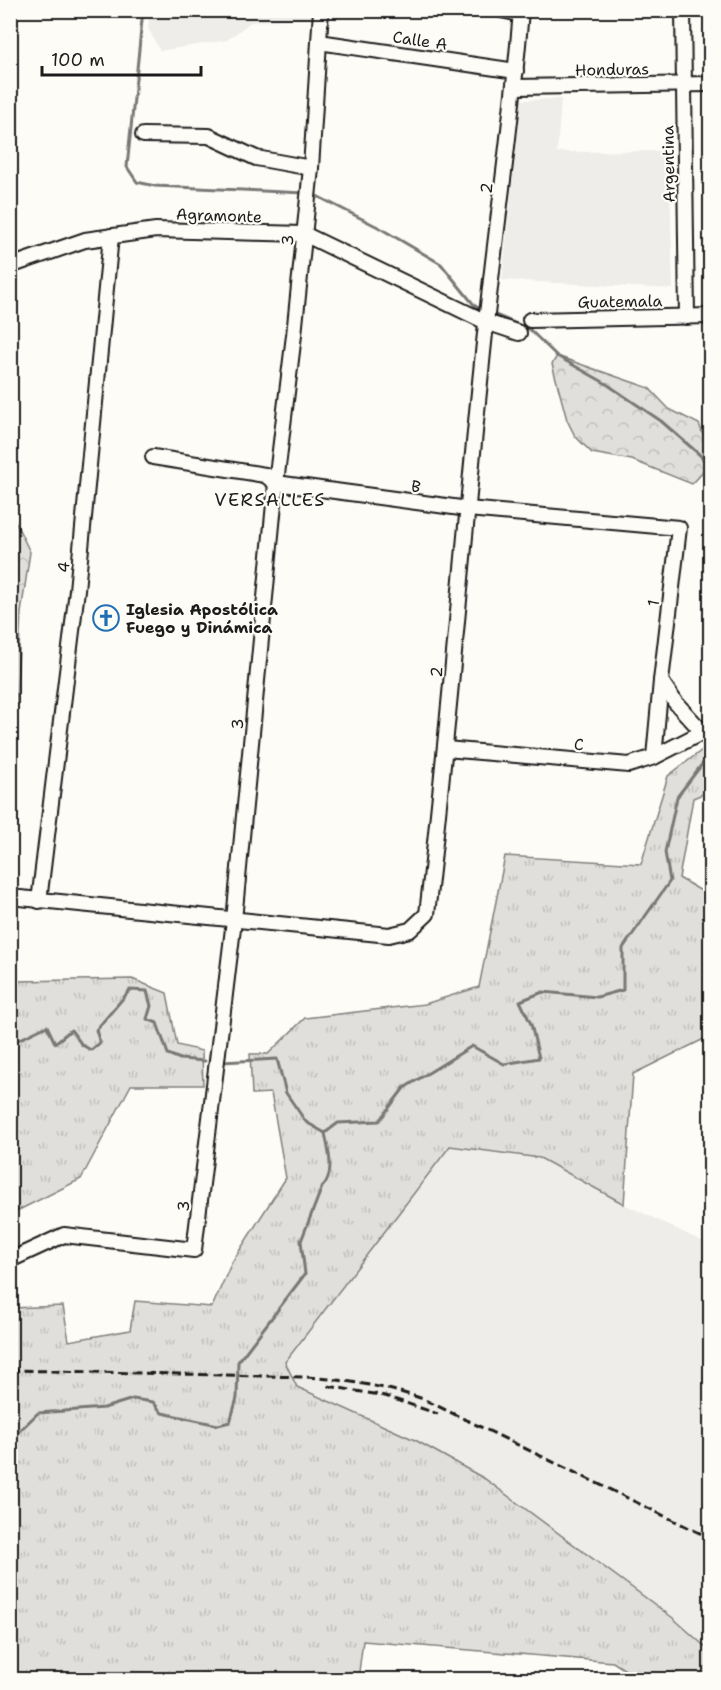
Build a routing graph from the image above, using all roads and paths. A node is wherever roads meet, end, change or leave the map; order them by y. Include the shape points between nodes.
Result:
1 (321, 10) edge
2 (501, 10) edge
3 (683, 10) edge
4 (520, 12) edge
5 (319, 42) junction
6 (516, 71) junction
7 (684, 84) junction
8 (711, 84) edge
9 (514, 87) junction
10 (143, 135) dead end
11 (311, 168) junction
12 (304, 234) junction
13 (111, 236) junction
14 (10, 266) edge
15 (711, 316) edge
16 (687, 317) junction
17 (530, 320) dead end
18 (486, 322) junction
19 (519, 333) dead end
20 (153, 457) dead end
21 (276, 483) junction
22 (468, 509) junction
23 (679, 528) joint
24 (661, 681) junction
25 (707, 736) edge
26 (446, 749) junction
27 (654, 757) junction
28 (10, 897) edge
29 (39, 901) junction
30 (234, 920) junction
31 (10, 1260) edge

1 - 5 street, 3
2 - 4 street
3 - 7 street, Argentina
4 - 6 street, 2
5 - 6 street, Calle A
5 - 11 street, 3
6 - 9 street, 2
7 - 8 street, Honduras
7 - 9 street, Honduras
7 - 16 street, Argentina
9 - 18 street, 2
10 - 11 street via 209,136 256,158
11 - 12 street, 3
12 - 13 street, Agramonte via 156,230
12 - 18 street, Agramonte
12 - 21 street, 3
13 - 14 street, Agramonte via 86,240
13 - 29 street, 4 via 77,590
15 - 16 street, Guatemala
16 - 17 street, Guatemala
18 - 19 street, Agramonte
18 - 22 street, 2
20 - 21 street, B via 265,475
21 - 22 street, B
21 - 30 street, 3
22 - 23 street, B
22 - 26 street, 2
23 - 24 street, 1
24 - 25 street
24 - 27 street, 1
25 - 27 street, C
26 - 27 street, C via 629,765
26 - 30 street, 2 via 426,914 410,930 389,935
28 - 29 street, 2
29 - 30 street, 2
30 - 31 street, 3 via 195,1250 64,1235

